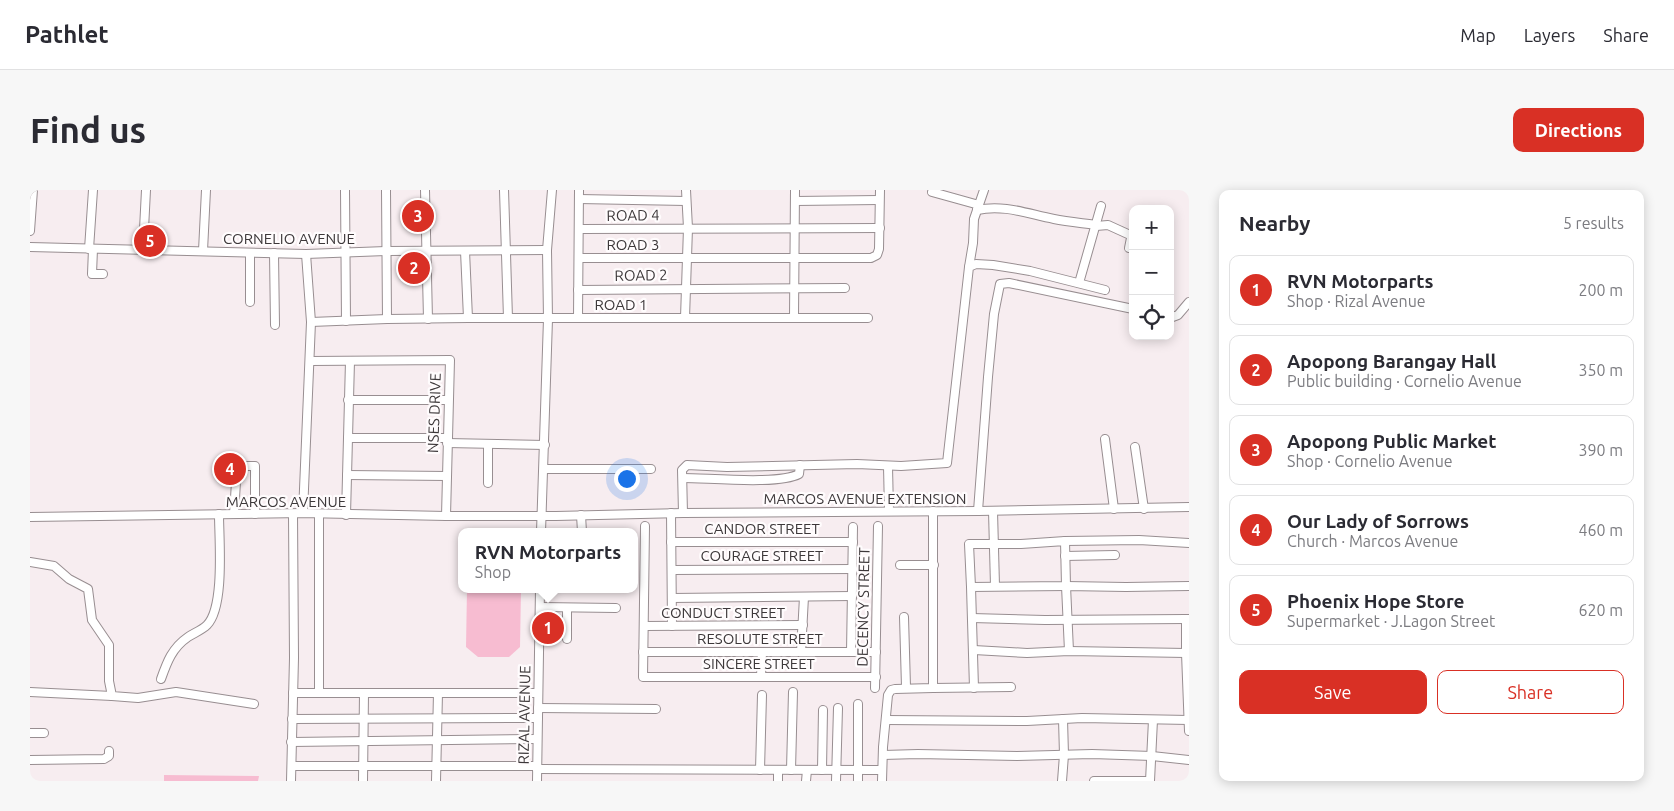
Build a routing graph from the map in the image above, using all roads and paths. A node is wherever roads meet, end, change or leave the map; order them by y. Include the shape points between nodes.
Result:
1 (33, 190) edge
2 (92, 190) edge
3 (146, 190) edge
4 (206, 190) edge
5 (345, 190) edge
6 (386, 190) edge
7 (424, 190) edge
8 (504, 190) edge
9 (552, 190) edge
10 (579, 190) edge
11 (686, 190) edge
12 (796, 190) edge
13 (880, 190) edge
14 (984, 190) edge
15 (932, 192) dead end
16 (579, 199) junction
17 (879, 200) junction
18 (686, 201) junction
19 (795, 201) junction
20 (1101, 206) dead end
21 (978, 208) junction
22 (1097, 225) junction
23 (688, 228) junction
24 (794, 228) junction
25 (880, 228) junction
26 (579, 229) junction
27 (30, 232) edge
28 (1129, 235) edge
29 (30, 247) edge
30 (91, 249) junction
31 (143, 249) junction
32 (506, 250) junction
33 (547, 250) junction
34 (203, 251) junction
35 (386, 251) junction
36 (465, 251) junction
37 (346, 252) junction
38 (426, 252) junction
39 (250, 253) junction
40 (274, 253) junction
41 (306, 254) junction
42 (579, 258) junction
43 (687, 258) junction
44 (794, 258) junction
45 (969, 267) junction
46 (103, 274) dead end
47 (1079, 283) junction
48 (794, 287) junction
49 (687, 288) junction
50 (845, 288) dead end
51 (578, 290) junction
52 (1105, 290) dead end
53 (250, 302) dead end
54 (1189, 302) edge
55 (1129, 308) edge
56 (1174, 316) edge
57 (468, 318) junction
58 (508, 318) junction
59 (578, 318) junction
60 (685, 318) junction
61 (794, 318) junction
62 (868, 318) dead end
63 (387, 319) junction
64 (428, 319) junction
65 (548, 319) junction
66 (346, 321) junction
67 (311, 322) junction
68 (275, 325) dead end
69 (310, 361) junction
70 (350, 361) junction
71 (348, 400) junction
72 (448, 400) junction
73 (348, 438) junction
74 (1105, 439) dead end
75 (447, 441) junction
76 (488, 444) junction
77 (544, 445) junction
78 (1136, 447) dead end
79 (800, 465) junction
80 (888, 466) junction
81 (544, 469) junction
82 (650, 469) dead end
83 (347, 475) junction
84 (446, 476) junction
85 (683, 478) junction
86 (488, 483) dead end
87 (1189, 507) edge
88 (1114, 509) junction
89 (1144, 509) junction
90 (993, 510) junction
91 (889, 511) junction
92 (933, 511) junction
93 (978, 511) junction
94 (303, 513) junction
95 (671, 513) junction
96 (683, 513) junction
97 (219, 514) junction
98 (234, 514) junction
99 (255, 514) junction
100 (293, 514) junction
101 (319, 514) junction
102 (346, 515) junction
103 (581, 515) junction
104 (446, 516) junction
105 (541, 516) junction
106 (30, 517) edge
107 (645, 526) dead end
108 (878, 526) dead end
109 (853, 527) dead end
110 (541, 528) edge
111 (582, 528) edge
112 (968, 535) dead end
113 (1065, 541) junction
114 (671, 542) junction
115 (853, 542) junction
116 (1189, 543) edge
117 (968, 544) junction
118 (994, 544) junction
119 (1115, 555) dead end
120 (1065, 556) junction
121 (30, 562) edge
122 (900, 565) dead end
123 (934, 566) junction
124 (853, 569) junction
125 (672, 570) junction
126 (995, 586) junction
127 (1066, 586) junction
128 (1189, 586) edge
129 (971, 587) junction
130 (540, 593) edge
131 (852, 596) junction
132 (804, 597) junction
133 (672, 598) junction
134 (540, 607) junction
135 (566, 608) junction
136 (616, 608) dead end
137 (904, 617) dead end
138 (972, 618) junction
139 (1067, 619) junction
140 (1188, 619) edge
141 (803, 625) junction
142 (644, 626) junction
143 (672, 626) junction
144 (567, 639) dead end
145 (974, 650) junction
146 (1069, 651) junction
147 (643, 652) junction
148 (762, 652) junction
149 (801, 652) junction
150 (851, 652) junction
151 (876, 652) junction
152 (1186, 653) junction
153 (761, 677) junction
154 (876, 677) junction
155 (161, 679) dead end
156 (906, 687) junction
157 (1011, 687) dead end
158 (876, 688) dead end
159 (933, 688) junction
160 (974, 688) junction
161 (30, 692) edge
162 (793, 692) dead end
163 (319, 693) junction
164 (364, 693) junction
165 (538, 693) junction
166 (293, 694) junction
167 (438, 694) junction
168 (762, 695) dead end
169 (112, 696) junction
170 (254, 704) dead end
171 (858, 704) dead end
172 (538, 708) junction
173 (838, 708) dead end
174 (656, 709) dead end
175 (823, 710) dead end
176 (538, 718) junction
177 (292, 719) junction
178 (364, 719) junction
179 (438, 719) junction
180 (1063, 719) junction
181 (886, 720) junction
182 (1153, 720) junction
183 (1189, 720) edge
184 (1189, 731) edge
185 (30, 733) edge
186 (44, 733) dead end
187 (537, 739) junction
188 (437, 740) junction
189 (363, 741) junction
190 (291, 742) junction
191 (109, 752) dead end
192 (883, 755) junction
193 (1064, 755) junction
194 (1152, 756) junction
195 (30, 760) edge
196 (1189, 760) edge
197 (292, 766) junction
198 (363, 766) junction
199 (436, 766) junction
200 (537, 768) junction
201 (760, 770) junction
202 (778, 770) junction
203 (792, 770) junction
204 (807, 770) junction
205 (822, 770) junction
206 (836, 770) junction
207 (882, 770) junction
208 (859, 771) junction
209 (292, 781) edge
210 (363, 781) edge
211 (436, 781) edge
212 (537, 781) edge
213 (778, 781) edge
214 (806, 781) edge
215 (836, 781) edge
216 (858, 781) edge
217 (882, 781) edge
218 (1062, 781) edge
219 (1094, 781) edge
220 (1150, 781) edge

1 - 27 street
2 - 30 street
3 - 31 street
4 - 34 street
5 - 37 street
6 - 35 street
7 - 38 street
8 - 32 street
9 - 33 street
10 - 16 street
11 - 18 street
12 - 19 street
13 - 17 street
14 - 21 street
15 - 21 street
16 - 18 street
16 - 26 street
17 - 19 street
17 - 25 street
18 - 23 street
19 - 24 street
20 - 22 street
21 - 22 street via 1009,209
21 - 45 street
22 - 28 street via 1108,225
22 - 47 street
23 - 24 street, ROAD 4
23 - 26 street, ROAD 4
23 - 43 street
24 - 25 street, ROAD 4
24 - 44 street
25 - 44 street, ROAD 3 via 879,252 871,258
26 - 42 street
29 - 30 street, CORNELIO AVENUE
30 - 31 street, CORNELIO AVENUE
30 - 46 street via 92,274
31 - 34 street, CORNELIO AVENUE
32 - 33 street, CORNELIO AVENUE
32 - 36 street, CORNELIO AVENUE
32 - 58 street
33 - 65 street
34 - 39 street, CORNELIO AVENUE
35 - 37 street, CORNELIO AVENUE
35 - 38 street, CORNELIO AVENUE
35 - 63 street
36 - 38 street, CORNELIO AVENUE
36 - 57 street
37 - 41 street, CORNELIO AVENUE
37 - 66 street
38 - 64 street
39 - 40 street, CORNELIO AVENUE
39 - 53 street
40 - 41 street, CORNELIO AVENUE
40 - 68 street
41 - 67 street
42 - 43 street, ROAD 3
42 - 51 street
43 - 44 street, ROAD 3
43 - 49 street
44 - 48 street
45 - 47 street via 987,264
45 - 80 street via 948,461 945,464
47 - 52 street
48 - 49 street, ROAD 2
48 - 50 street, ROAD 2
48 - 61 street
49 - 51 street, ROAD 2
49 - 60 street
51 - 59 street
54 - 56 street
55 - 93 street via 1009,283 1000,284 994,314
57 - 58 street, ROAD 1
57 - 64 street, ROAD 1
58 - 65 street, ROAD 1
59 - 60 street, ROAD 1
59 - 65 street, ROAD 1
60 - 61 street, ROAD 1
61 - 62 street, ROAD 1
63 - 64 street, ROAD 1
63 - 66 street, ROAD 1
65 - 77 street
66 - 67 street, ROAD 1
67 - 69 street
69 - 70 street, NSES DRIVE
69 - 94 street
70 - 71 street
70 - 72 street, NSES DRIVE via 450,360
71 - 72 street
71 - 73 street
72 - 75 street, NSES DRIVE
73 - 75 street
73 - 83 street
74 - 88 street
75 - 76 street
75 - 84 street, NSES DRIVE
76 - 77 street
76 - 86 street
77 - 81 street
78 - 89 street
79 - 80 street
79 - 85 street via 799,474 783,478
79 - 85 street via 687,465 683,468
80 - 91 street
81 - 82 street
81 - 105 street
83 - 84 street
83 - 102 street
84 - 104 street, NSES DRIVE
85 - 96 street
87 - 89 street, MARCOS AVENUE EXTENSION
88 - 89 street, MARCOS AVENUE EXTENSION
88 - 90 street, MARCOS AVENUE EXTENSION
90 - 93 street, MARCOS AVENUE EXTENSION
90 - 118 street
91 - 92 street, MARCOS AVENUE EXTENSION
91 - 96 street, MARCOS AVENUE EXTENSION
92 - 93 street, MARCOS AVENUE EXTENSION
92 - 123 street
94 - 100 street, MARCOS AVENUE
94 - 101 street, MARCOS AVENUE
95 - 96 street, MARCOS AVENUE EXTENSION
95 - 103 street, MARCOS AVENUE EXTENSION
95 - 114 street
97 - 98 street, MARCOS AVENUE
97 - 106 street, MARCOS AVENUE
97 - 155 street via 220,572 214,614 207,626 173,650
98 - 99 street, MARCOS AVENUE
98 - 99 street via 237,466 255,466
99 - 100 street, MARCOS AVENUE
100 - 166 street
101 - 102 street, MARCOS AVENUE
101 - 163 street
102 - 104 street, MARCOS AVENUE
103 - 105 street, MARCOS AVENUE EXTENSION
103 - 111 street
104 - 105 street, MARCOS AVENUE
105 - 110 street
107 - 142 street
108 - 151 street, DECENCY STREET
109 - 115 street
112 - 117 street
113 - 116 street
113 - 118 street
113 - 120 street
114 - 115 street, CANDOR STREET
114 - 125 street
115 - 124 street
117 - 118 street
117 - 129 street
118 - 126 street
119 - 120 street
120 - 127 street
121 - 169 street via 54,566 88,589 92,620 109,645
122 - 123 street
123 - 159 street
124 - 125 street, COURAGE STREET
124 - 131 street
125 - 133 street
126 - 127 street
126 - 129 street
127 - 128 street
127 - 139 street
129 - 138 street
130 - 134 street, RIZAL AVENUE
131 - 132 street
131 - 150 street
132 - 133 street
132 - 141 street
133 - 143 street
134 - 135 street
134 - 165 street, RIZAL AVENUE
135 - 136 street
135 - 144 street
137 - 156 street
138 - 139 street
138 - 145 street
139 - 140 street
139 - 146 street
140 - 152 street
141 - 143 street, CONDUCT STREET
141 - 149 street
142 - 143 street, CONDUCT STREET
142 - 147 street
145 - 146 street
145 - 160 street
146 - 152 street
147 - 148 street, RESOLUTE STREET
147 - 153 street, SINCERE STREET via 643,677
148 - 149 street, RESOLUTE STREET
148 - 153 street
149 - 150 street, RESOLUTE STREET
150 - 151 street, RESOLUTE STREET
151 - 154 street, DECENCY STREET
152 - 183 street
153 - 154 street, SINCERE STREET
154 - 158 street, DECENCY STREET
156 - 159 street
156 - 181 street via 891,690
157 - 160 street
159 - 160 street
161 - 169 street
162 - 203 street
163 - 164 street
163 - 166 street
164 - 167 street
164 - 178 street
165 - 167 street
165 - 172 street, RIZAL AVENUE
166 - 177 street
167 - 179 street
168 - 201 street
169 - 170 street via 138,698 176,692
171 - 208 street
172 - 174 street
172 - 176 street, RIZAL AVENUE
173 - 206 street
175 - 205 street
176 - 179 street
176 - 187 street, RIZAL AVENUE
177 - 178 street
177 - 190 street
178 - 179 street
178 - 189 street
179 - 188 street
180 - 181 street
180 - 182 street
180 - 193 street
181 - 192 street
182 - 183 street
182 - 194 street
183 - 184 street
185 - 186 street
187 - 188 street
187 - 200 street, RIZAL AVENUE
188 - 189 street
188 - 199 street
189 - 190 street
189 - 198 street
190 - 197 street
191 - 195 street via 104,759
192 - 193 street
192 - 207 street
193 - 194 street
193 - 218 street
194 - 196 street
194 - 220 street
197 - 198 street
197 - 209 street
198 - 199 street
198 - 210 street
199 - 200 street
199 - 211 street
200 - 201 street via 730,774
200 - 212 street, RIZAL AVENUE
201 - 202 street
202 - 203 street
202 - 213 street
203 - 204 street
204 - 205 street
204 - 214 street
205 - 206 street
206 - 208 street
206 - 215 street
207 - 208 street
207 - 217 street
208 - 216 street
219 - 220 street

